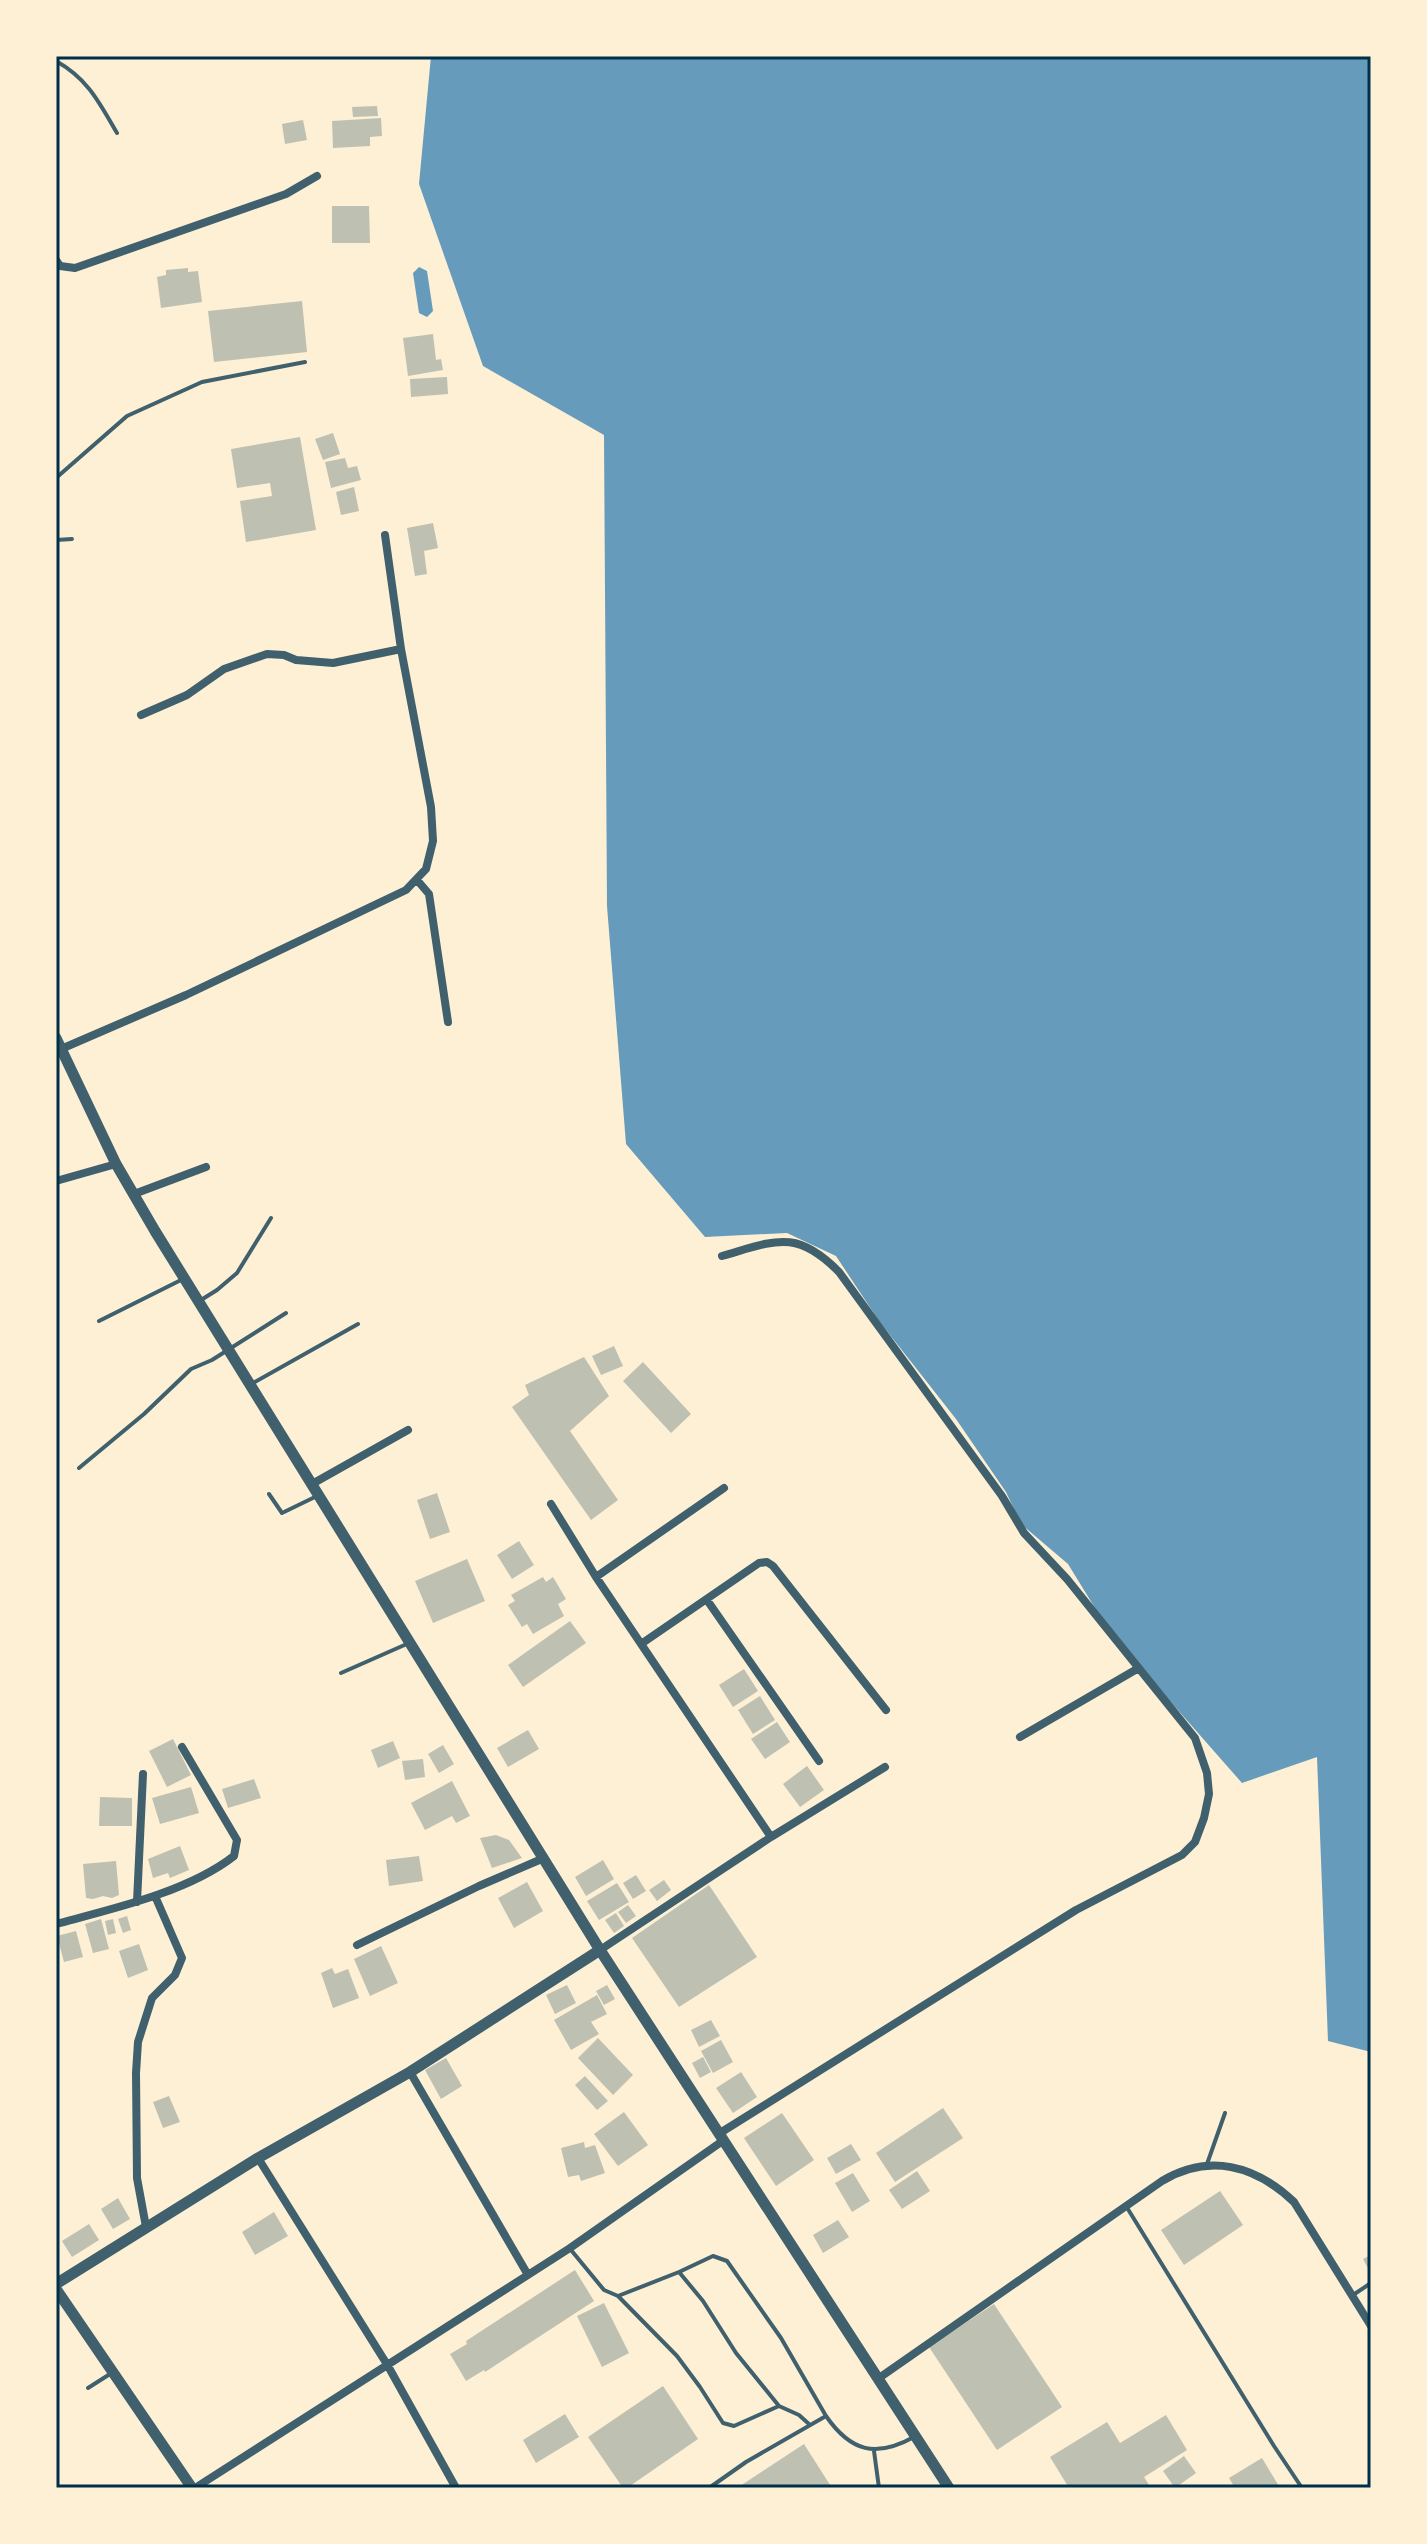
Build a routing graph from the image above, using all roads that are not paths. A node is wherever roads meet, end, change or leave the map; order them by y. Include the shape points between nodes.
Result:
1 (56, 61) edge
2 (117, 133) dead end
3 (317, 176) dead end
4 (56, 260) edge
5 (305, 362) dead end
6 (56, 478) edge
7 (385, 535) dead end
8 (72, 539) dead end
9 (56, 540) edge
10 (401, 649) junction
11 (141, 715) dead end
12 (417, 880) junction
13 (448, 1022) dead end
14 (58, 1043) edge
15 (116, 1164) junction
16 (206, 1167) dead end
17 (56, 1181) edge
18 (134, 1194) junction
19 (271, 1218) dead end
20 (722, 1256) dead end
21 (185, 1278) junction
22 (199, 1301) junction
23 (286, 1313) dead end
24 (99, 1321) dead end
25 (358, 1324) dead end
26 (229, 1349) junction
27 (250, 1384) junction
28 (408, 1430) dead end
29 (79, 1468) dead end
30 (312, 1484) junction
31 (724, 1488) dead end
32 (269, 1494) dead end
33 (319, 1495) junction
34 (551, 1504) dead end
35 (596, 1577) junction
36 (707, 1600) junction
37 (410, 1642) junction
38 (641, 1644) junction
39 (1137, 1669) junction
40 (341, 1673) dead end
41 (886, 1710) dead end
42 (1020, 1737) dead end
43 (182, 1747) dead end
44 (819, 1761) dead end
45 (885, 1767) dead end
46 (143, 1774) dead end
47 (771, 1837) junction
48 (544, 1858) junction
49 (155, 1896) junction
50 (137, 1902) junction
51 (56, 1924) edge
52 (357, 1945) dead end
53 (600, 1950) junction
54 (410, 2072) junction
55 (1225, 2113) dead end
56 (722, 2137) junction
57 (258, 2158) junction
58 (1207, 2165) junction
59 (1126, 2206) junction
60 (146, 2227) junction
61 (570, 2248) junction
62 (679, 2272) junction
63 (528, 2275) junction
64 (1371, 2283) edge
65 (56, 2287) edge
66 (1352, 2295) junction
67 (618, 2296) junction
68 (1371, 2326) edge
69 (388, 2366) junction
70 (113, 2372) junction
71 (879, 2378) junction
72 (88, 2388) dead end
73 (779, 2406) junction
74 (826, 2416) junction
75 (810, 2425) junction
76 (915, 2436) junction
77 (874, 2451) junction
78 (194, 2488) edge
79 (456, 2488) edge
80 (709, 2488) edge
81 (879, 2488) edge
82 (949, 2488) edge
83 (1302, 2488) edge

1 - 2 lane via 76,73
3 - 4 street via 286,194 75,268
5 - 6 lane via 202,382 127,416
7 - 10 street
8 - 9 lane
10 - 11 street via 333,663 267,654 224,669 187,695
10 - 12 street via 433,824 431,856
12 - 13 street via 429,894
12 - 14 street via 406,890 186,995
14 - 15 street
15 - 17 street
15 - 18 street
16 - 18 street
18 - 21 street
19 - 22 lane via 237,1273
20 - 39 street via 780,1240 822,1255 1024,1533
21 - 22 street
21 - 24 lane
22 - 26 street
23 - 26 lane
25 - 27 lane
26 - 27 street
26 - 29 lane via 191,1369
27 - 30 street
28 - 30 street
30 - 33 street
31 - 35 street
32 - 33 lane via 282,1513
33 - 37 street
34 - 35 street
35 - 38 street
36 - 38 street
36 - 41 street via 767,1562
36 - 44 street
37 - 40 lane
37 - 48 street
38 - 47 street
39 - 42 street
39 - 56 street via 1195,1738 1207,1773 1209,1794 1195,1842 1182,1855 1076,1910
43 - 49 street via 237,1840 237,1849 230,1859
45 - 47 street
46 - 50 street
47 - 53 street
48 - 52 street
48 - 53 street
49 - 50 street
49 - 60 street via 182,1958 175,1975 152,1998 138,2042 137,2178
50 - 51 street
53 - 54 street
53 - 56 street
54 - 57 street
54 - 63 street
55 - 58 lane
56 - 61 street
56 - 71 street
57 - 60 street
57 - 69 street
58 - 59 street via 1181,2170
58 - 66 street via 1231,2167 1279,2188 1294,2202
59 - 71 street
59 - 83 lane
60 - 65 street
61 - 63 street
61 - 67 lane via 604,2290
62 - 67 lane
62 - 73 lane
62 - 74 lane via 713,2256 727,2261 781,2338
63 - 69 street
64 - 66 lane
65 - 70 street
66 - 68 street
67 - 73 lane via 677,2356 723,2423 734,2426
69 - 78 street
69 - 79 street
70 - 72 lane
70 - 78 street
71 - 76 street
73 - 75 lane
74 - 75 lane
74 - 77 lane via 855,2446
75 - 80 lane
76 - 77 lane
76 - 82 street
77 - 81 lane

